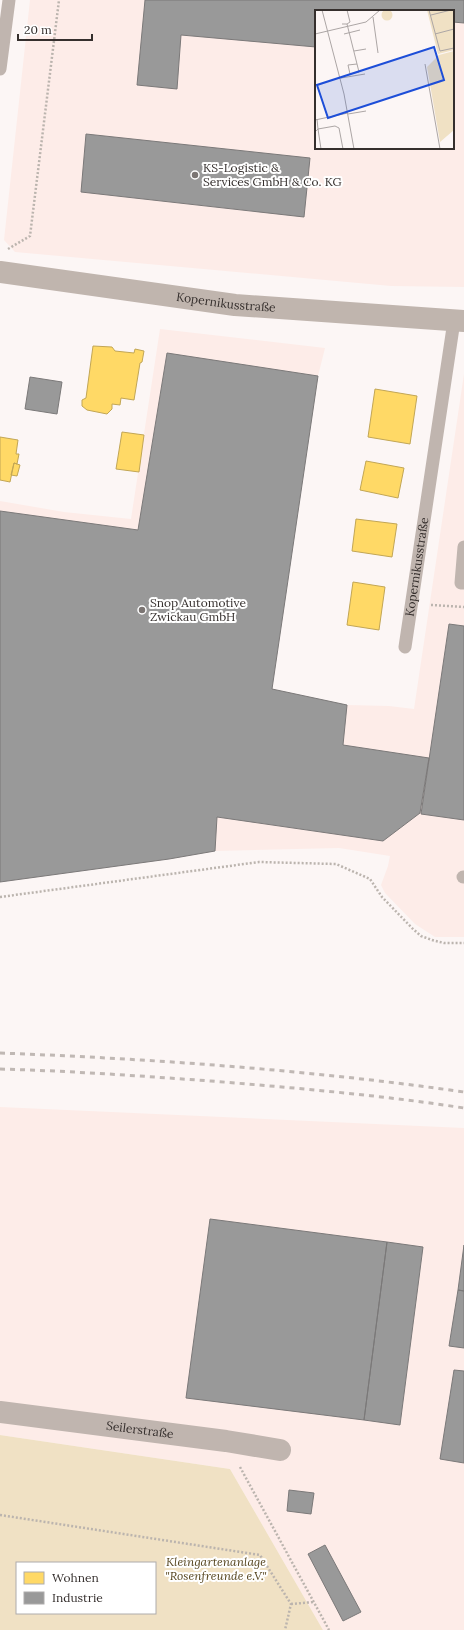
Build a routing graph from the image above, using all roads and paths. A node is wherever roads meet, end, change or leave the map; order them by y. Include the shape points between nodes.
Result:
1 (9, 0) edge
2 (59, 0) edge
3 (0, 69) edge
4 (6, 250) dead end
5 (0, 272) edge
6 (459, 321) edge
7 (464, 547) edge
8 (464, 583) edge
9 (412, 604) junction
10 (464, 607) edge
11 (405, 647) dead end
12 (0, 897) edge
13 (464, 943) edge
14 (0, 1412) edge
15 (226, 1441) junction
16 (280, 1450) dead end
17 (0, 1515) edge
18 (314, 1602) junction
19 (291, 1604) junction
20 (285, 1630) edge
21 (329, 1630) edge

1 - 3 lane
2 - 4 path via 30,236
5 - 6 street, Kopernikusstraße via 236,305
6 - 9 lane, Kopernikusstraße
7 - 8 lane via 461,583
9 - 10 path
9 - 11 lane, Kopernikusstraße
12 - 13 path via 258,862 336,864 370,879 382,897 422,936 444,943
14 - 15 street, Seilerstraße
15 - 16 street, Seilerstraße
15 - 18 path
17 - 19 path via 260,1555
18 - 19 path
18 - 21 path
19 - 20 path

